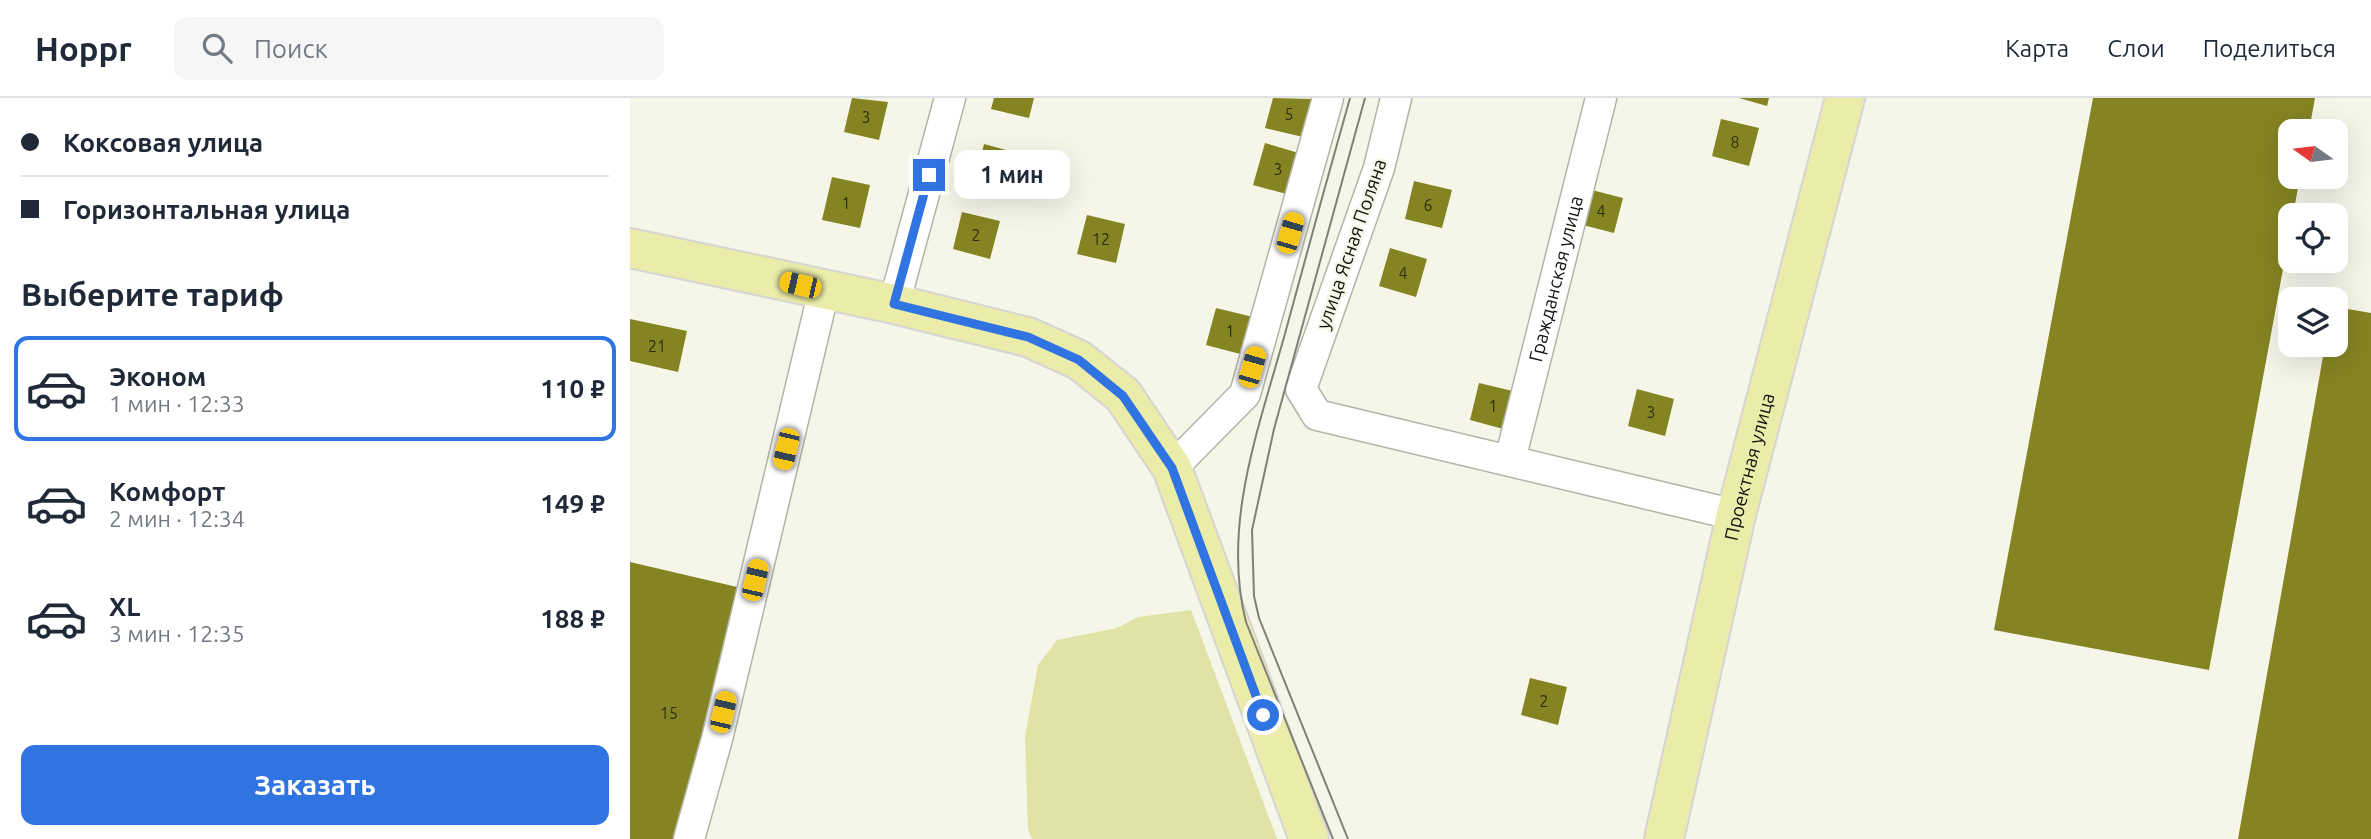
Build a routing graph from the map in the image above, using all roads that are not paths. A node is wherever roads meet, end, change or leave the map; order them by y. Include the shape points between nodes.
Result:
1 (950, 98) edge
2 (1328, 98) edge
3 (1396, 98) edge
4 (1601, 98) edge
5 (1845, 98) edge
6 (630, 248) edge
7 (824, 290) junction
8 (894, 304) junction
9 (1510, 460) junction
10 (1172, 468) junction
11 (1736, 515) junction
12 (689, 839) edge
13 (1309, 839) edge
14 (1664, 839) edge

1 - 8 street
2 - 10 street via 1245,394
3 - 9 street, улица Ясная Поляна via 1379,168 1301,388 1317,415
4 - 9 street, Гражданская улица
5 - 11 main road, Проектная улица
6 - 7 main road
7 - 8 main road
7 - 12 street
8 - 10 main road via 1028,337 1079,360 1123,396
9 - 11 street
10 - 13 main road
11 - 14 main road, Проектная улица

